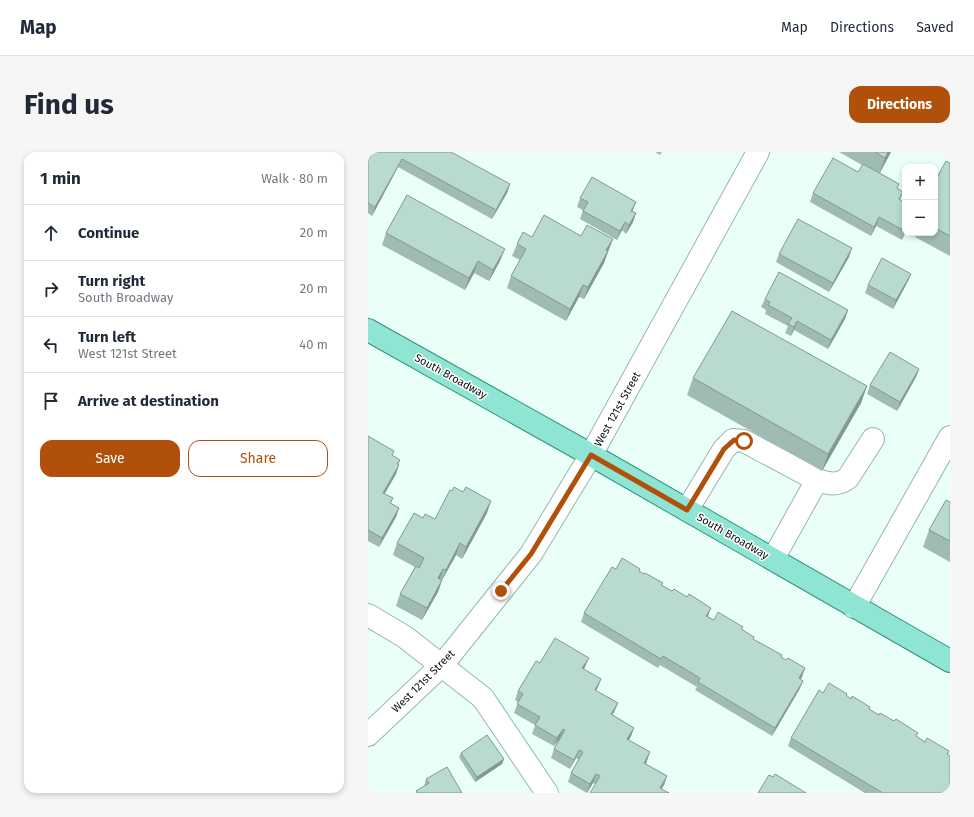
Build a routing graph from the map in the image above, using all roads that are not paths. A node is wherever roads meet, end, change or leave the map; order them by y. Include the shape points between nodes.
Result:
1 (758, 152) edge
2 (368, 330) edge
3 (950, 437) edge
4 (873, 439) dead end
5 (591, 455) junction
6 (817, 480) junction
7 (687, 510) junction
8 (773, 559) junction
9 (854, 607) junction
10 (368, 615) edge
11 (950, 661) edge
12 (442, 664) junction
13 (368, 735) edge
14 (547, 793) edge

1 - 5 street, West 121st Street
2 - 5 main road, South Broadway
3 - 9 street
4 - 6 street via 848,478 832,484
5 - 7 main road, South Broadway
5 - 12 street, West 121st Street via 531,554
6 - 7 street via 744,441 734,440 724,449
6 - 8 street
7 - 8 main road, South Broadway
8 - 9 main road, South Broadway
9 - 11 main road, South Broadway
10 - 12 street via 406,637
12 - 13 street, West 121st Street
12 - 14 street via 483,698

